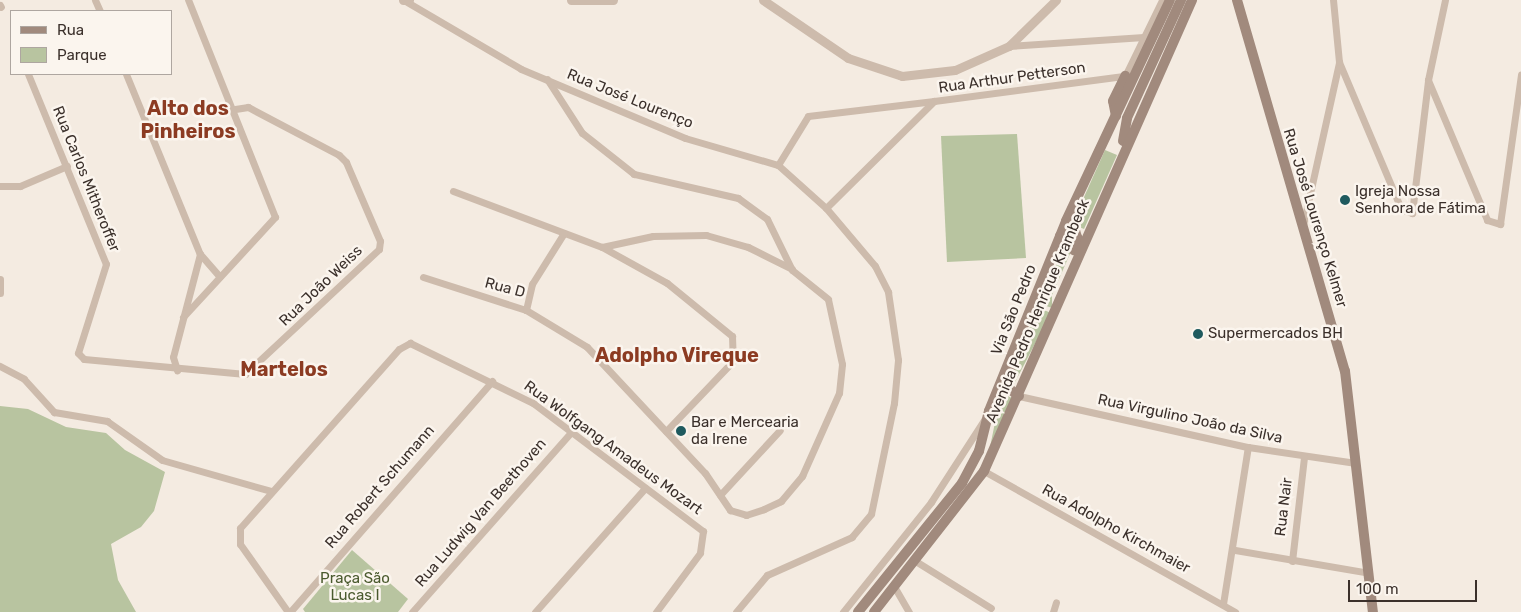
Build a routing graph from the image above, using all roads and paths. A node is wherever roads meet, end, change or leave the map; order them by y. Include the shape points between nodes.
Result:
1 (188, 0) edge
2 (571, 0) edge
3 (612, 0) edge
4 (762, 0) edge
5 (1056, 0) edge
6 (1162, 0) edge
7 (1170, 0) edge
8 (1181, 0) edge
9 (1192, 0) edge
10 (1237, 0) edge
11 (1241, 0) edge
12 (1333, 0) edge
13 (1445, 0) edge
14 (406, 1) edge
15 (1241, 14) junction
16 (1144, 37) junction
17 (1009, 46) junction
18 (1340, 62) junction
19 (1521, 74) edge
20 (28, 75) edge
21 (126, 75) edge
22 (1125, 76) junction
23 (547, 80) junction
24 (1428, 80) junction
25 (1521, 82) edge
26 (934, 101) junction
27 (235, 109) junction
28 (1116, 116) junction
29 (1122, 152) junction
30 (778, 165) junction
31 (67, 166) junction
32 (0, 186) edge
33 (453, 192) dead end
34 (826, 208) junction
35 (1302, 230) junction
36 (564, 233) junction
37 (1060, 236) junction
38 (602, 247) junction
39 (200, 254) junction
40 (792, 270) junction
41 (220, 276) junction
42 (423, 277) dead end
43 (0, 279) edge
44 (192, 288) junction
45 (0, 292) edge
46 (202, 296) junction
47 (1059, 300) junction
48 (526, 310) junction
49 (183, 317) junction
50 (1026, 320) junction
51 (78, 353) joint
52 (0, 366) edge
53 (178, 370) junction
54 (492, 381) junction
55 (1019, 396) junction
56 (989, 411) junction
57 (780, 430) dead end
58 (666, 431) junction
59 (571, 432) junction
60 (1248, 447) junction
61 (1304, 457) junction
62 (1356, 463) junction
63 (984, 471) junction
64 (644, 488) junction
65 (271, 491) junction
66 (720, 495) junction
67 (1235, 550) junction
68 (1292, 561) junction
69 (917, 562) junction
70 (1369, 573) junction
71 (895, 588) junction
72 (1056, 602) dead end
73 (1222, 604) junction
74 (991, 608) dead end
75 (289, 612) edge
76 (412, 612) edge
77 (535, 612) edge
78 (656, 612) edge
79 (736, 612) edge
80 (843, 612) edge
81 (858, 612) edge
82 (874, 612) edge
83 (909, 612) edge
84 (1053, 612) edge
85 (1235, 612) edge
86 (1373, 612) edge

1 - 27 street
2 - 3 street
4 - 17 street via 848,58 902,76 955,70
5 - 17 street
6 - 16 street
7 - 28 main road, Via São Pedro
8 - 29 main road via 1126,118
9 - 29 main road, Avenida Pedro Henrique Krambeck
10 - 15 main road, Rua José Lourenço Kelmer
11 - 15 main road, Rua José Lourenço Kelmer
12 - 18 street
13 - 24 street
14 - 23 street, Rua José Lourenço via 521,69
15 - 35 main road, Rua José Lourenço Kelmer
16 - 17 street
16 - 22 street
18 - 24 street via 1401,209 1412,213
18 - 35 street
19 - 25 street
20 - 31 street, Rua Carlos Mitheroffer
21 - 39 street
22 - 26 street, Rua Arthur Petterson
22 - 28 main road via 1113,101
23 - 30 street, Rua José Lourenço via 685,138
23 - 40 street via 582,133 634,174 738,198 766,219
24 - 25 street via 1487,220 1500,224
26 - 30 street via 808,116
26 - 34 street, Rua Arthur Petterson
27 - 41 street via 275,217
27 - 53 street, Rua João Weiss via 248,107 339,155 346,162 380,246 250,372
28 - 37 main road, Via São Pedro
29 - 47 main road, Avenida Pedro Henrique Krambeck
30 - 34 street, Rua José Lourenço
31 - 32 street via 20,186
31 - 51 street, Rua Carlos Mitheroffer via 106,264
33 - 36 street
34 - 79 street, Rua José Lourenço via 875,266 893,312 898,367 879,487 871,514 852,537 766,575
35 - 62 main road, Rua José Lourenço Kelmer via 1345,371
36 - 38 street
36 - 48 street, Rua D via 532,284
37 - 47 main road via 1070,230 1078,239 1058,291
37 - 50 main road, Via São Pedro
38 - 40 street via 653,236 706,236 748,247
38 - 58 street via 667,283 732,336 733,361
39 - 41 street
39 - 44 street
40 - 66 street via 819,288 834,312 842,364 839,394 802,476 781,501 746,515 730,510
41 - 46 street
42 - 48 street, Rua D
43 - 45 street
44 - 46 street
44 - 49 street
46 - 49 street
47 - 55 main road, Avenida Pedro Henrique Krambeck
48 - 58 street via 587,347
49 - 53 street via 173,357
50 - 55 main road via 1028,327 1007,382 1009,390
50 - 56 main road, Via São Pedro
51 - 53 street, Rua João Weiss via 84,359
52 - 65 street via 24,379 54,412 107,421 162,460
54 - 59 street, Rua Wolfgang Amadeus Mozart via 533,403
54 - 65 street, Rua Wolfgang Amadeus Mozart via 410,343 404,345
54 - 75 street, Rua Robert Schumann
55 - 60 street, Rua Virgulino João da Silva
55 - 63 main road, Avenida Pedro Henrique Krambeck
56 - 80 street, Avenida Pedro Henrique Krambeck via 941,489
56 - 81 main road, Via São Pedro via 978,451 962,483
57 - 66 street
58 - 66 street
59 - 64 street, Rua Wolfgang Amadeus Mozart
59 - 76 street, Rua Ludwig Van Beethoven
60 - 61 street, Rua Virgulino João da Silva
60 - 67 street
61 - 62 street, Rua Virgulino João da Silva
61 - 68 street, Rua Nair
62 - 70 main road, Rua José Lourenço Kelmer
63 - 69 main road, Avenida Pedro Henrique Krambeck
63 - 73 street, Rua Adolpho Kirchmaier
64 - 77 street
64 - 78 street, Rua Wolfgang Amadeus Mozart via 696,523 703,530 705,543
65 - 75 street, Rua Wolfgang Amadeus Mozart via 238,537
67 - 68 street
67 - 73 street
68 - 70 street
69 - 71 main road, Avenida Pedro Henrique Krambeck
69 - 74 street
70 - 86 main road, Rua José Lourenço Kelmer
71 - 82 main road, Avenida Pedro Henrique Krambeck
71 - 83 street
72 - 84 street
73 - 85 street, Rua Adolpho Kirchmaier

